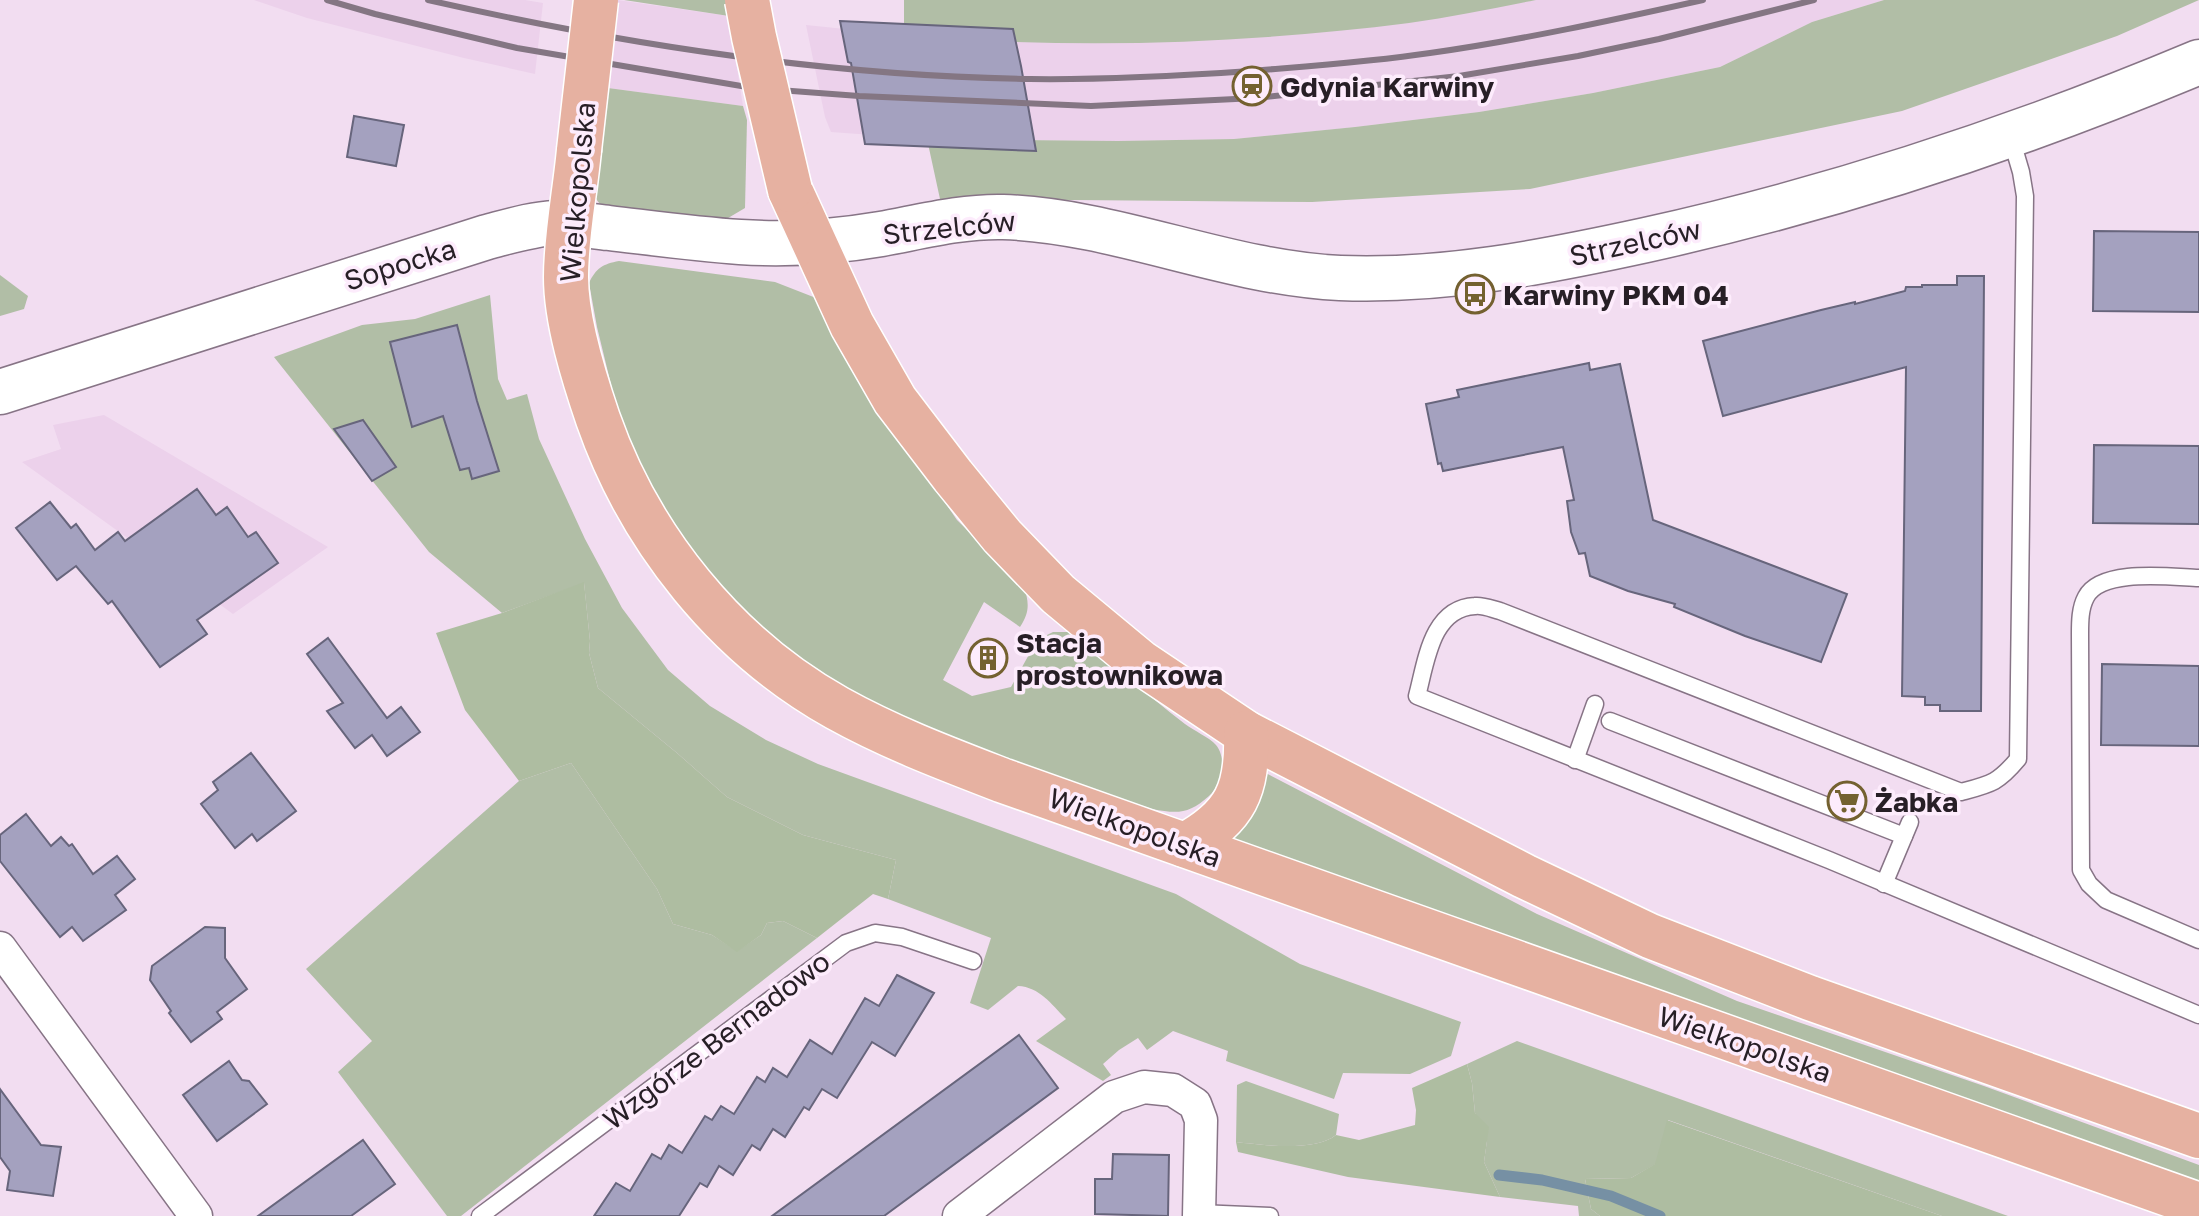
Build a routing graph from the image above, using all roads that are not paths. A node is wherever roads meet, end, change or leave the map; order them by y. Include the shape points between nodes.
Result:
1 (596, 0) edge
2 (747, 0) edge
3 (2199, 62) edge
4 (2010, 136) junction
5 (570, 224) junction
6 (813, 243) junction
7 (0, 392) edge
8 (2199, 578) edge
9 (1246, 733) junction
10 (1575, 760) junction
11 (1185, 845) junction
12 (1884, 884) junction
13 (2199, 940) edge
14 (0, 948) edge
15 (973, 961) dead end
16 (2199, 1015) edge
17 (2199, 1136) edge
18 (2199, 1205) edge
19 (1199, 1215) edge
20 (196, 1216) edge
21 (480, 1216) edge
22 (959, 1216) edge
23 (1270, 1216) edge

1 - 5 main road, Wielkopolska, bridge
2 - 6 main road, bridge via 790,190
3 - 4 street, Strzelców
4 - 6 street, Strzelców via 1857,187 1718,224 1470,273 1302,276 1094,230 998,217
4 - 10 lane via 2025,196 2018,759 1989,785 1961,792 1500,611 1476,605 1455,610 1433,640 1417,696
5 - 6 street, Sopocka via 742,242
5 - 7 street, Sopocka via 520,227
5 - 11 main road, Wielkopolska via 566,279 573,327 605,439 656,536 713,609 777,669 837,708 916,748
6 - 9 main road via 895,400 1002,536 1058,594 1140,662
8 - 13 lane via 2120,577 2093,587 2081,612 2080,682 2081,870 2106,900
9 - 11 main road via 1242,786 1229,811 1210,831
9 - 17 main road via 1650,936
10 - 12 lane
10 - 12 lane via 1594,709 1907,829
11 - 18 main road, Wielkopolska
12 - 16 lane
14 - 20 street
15 - 21 lane, Wzgórze Bernadowo via 875,933 846,943
19 - 22 street via 1202,1129 1195,1104 1173,1090 1144,1087 1114,1097
19 - 23 lane

